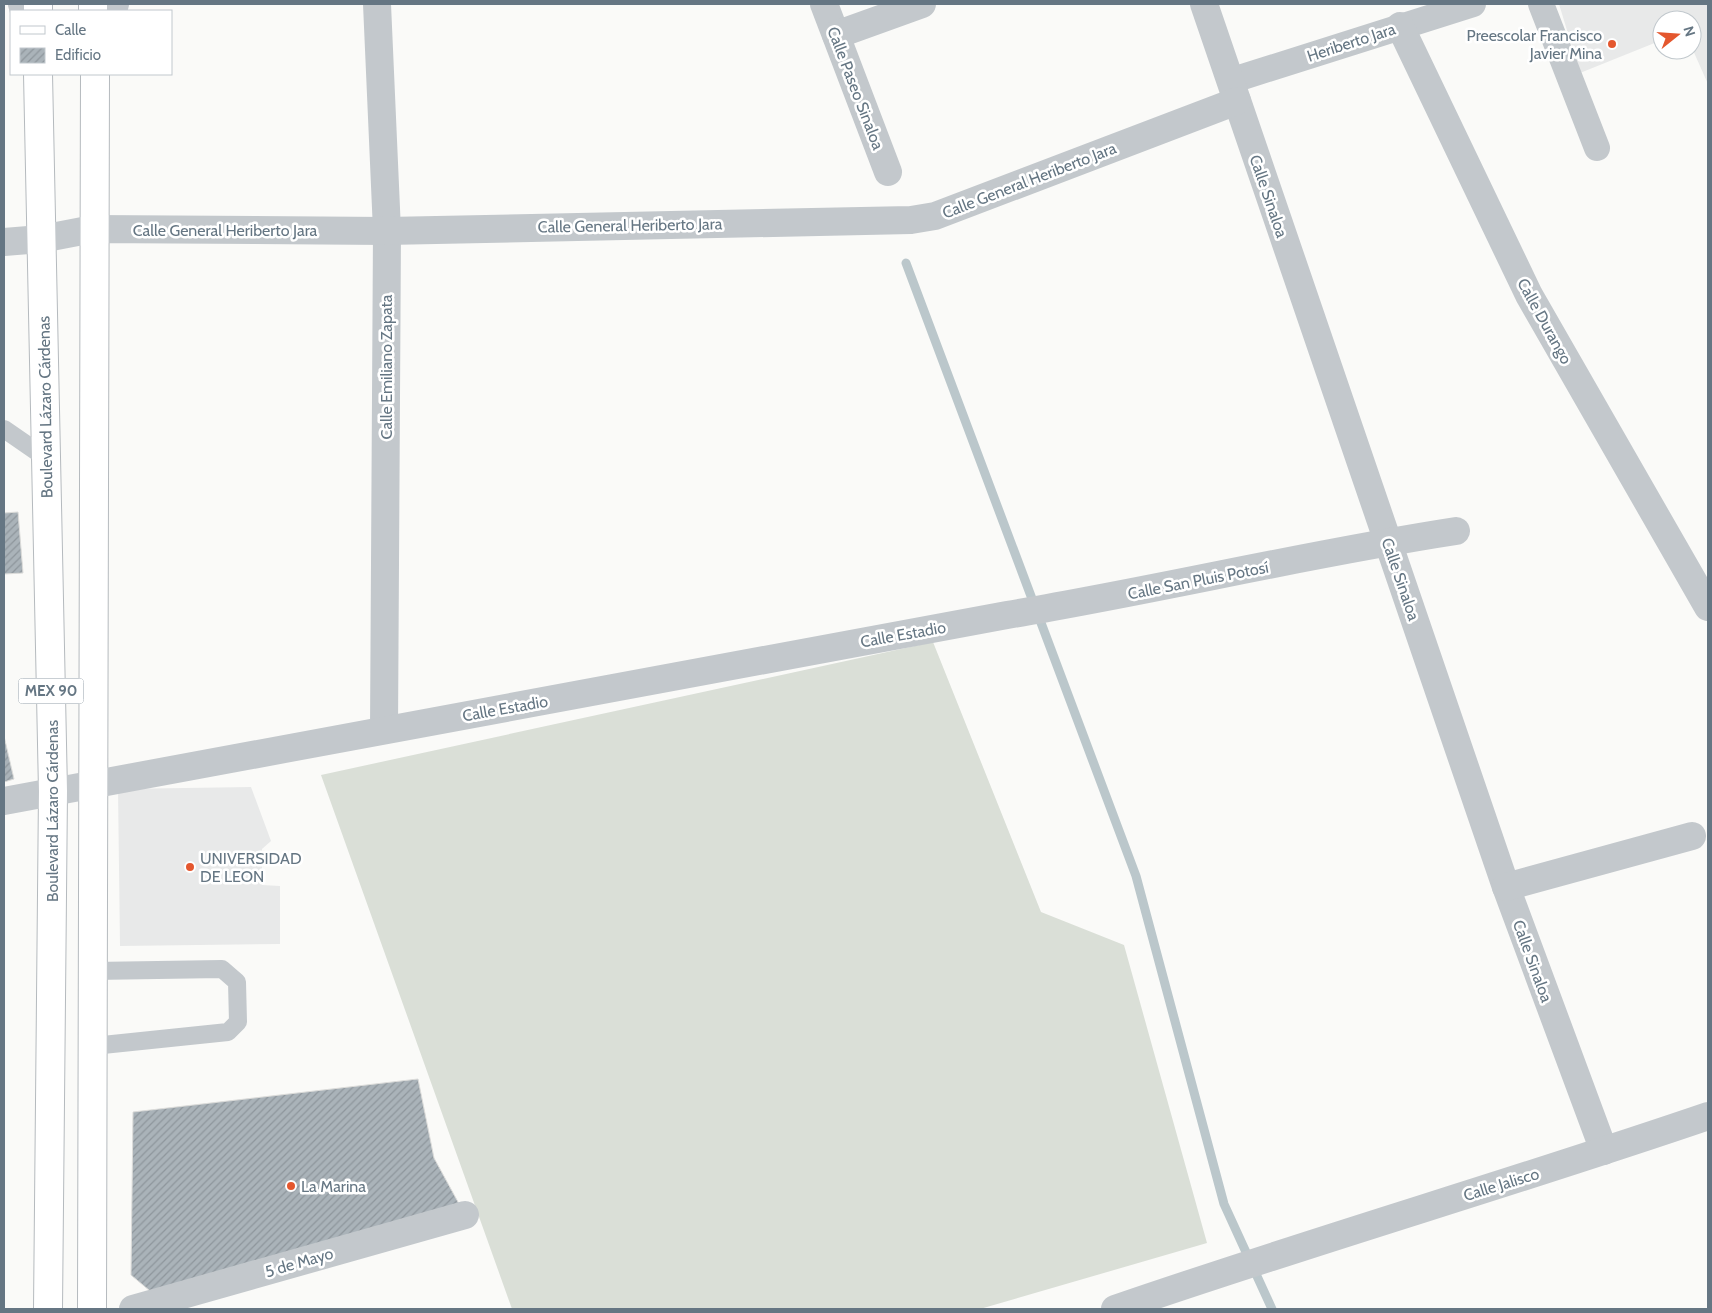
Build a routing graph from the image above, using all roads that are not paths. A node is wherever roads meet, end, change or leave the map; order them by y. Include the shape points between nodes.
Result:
1 (377, 4) edge
2 (824, 4) edge
3 (922, 4) edge
4 (1204, 4) edge
5 (1473, 4) edge
6 (1541, 4) edge
7 (1400, 26) junction
8 (836, 35) junction
9 (38, 75) edge
10 (95, 75) edge
11 (1233, 91) junction
12 (1597, 148) dead end
13 (888, 172) dead end
14 (93, 229) junction
15 (387, 231) junction
16 (41, 239) junction
17 (4, 242) edge
18 (4, 429) edge
19 (46, 458) junction
20 (1456, 531) dead end
21 (1389, 541) junction
22 (1708, 607) edge
23 (1007, 615) joint
24 (384, 730) junction
25 (94, 783) junction
26 (53, 791) junction
27 (4, 801) edge
28 (1692, 836) dead end
29 (1506, 887) junction
30 (93, 971) junction
31 (93, 1046) junction
32 (1708, 1116) edge
33 (1604, 1151) junction
34 (465, 1215) dead end
35 (48, 1309) edge
36 (92, 1309) edge
37 (133, 1309) edge
38 (1116, 1309) edge

1 - 15 street, Calle Emiliano Zapata
2 - 8 street, Calle Paseo Sinaloa
3 - 8 street
4 - 11 street, Calle Sinaloa
5 - 7 street, Heriberto Jara
6 - 12 street
7 - 11 street, Heriberto Jara
7 - 22 street, Calle Durango via 1529,295
8 - 13 street, Calle Paseo Sinaloa
9 - 16 main road, Boulevard Lázaro Cárdenas / MEX 90
10 - 14 main road, MEX 90
11 - 15 street, Calle General Heriberto Jara via 934,216 902,220
11 - 21 street, Calle Sinaloa
14 - 15 street, Calle General Heriberto Jara
14 - 16 street, Calle General Heriberto Jara
14 - 25 main road, MEX 90
15 - 24 street, Calle Emiliano Zapata
16 - 17 street, Calle General Heriberto Jara
16 - 19 main road, Boulevard Lázaro Cárdenas / MEX 90
18 - 19 lane
19 - 26 main road, Boulevard Lázaro Cárdenas / MEX 90
20 - 21 street, Calle San Pluis Potosí
21 - 23 street, Calle San Pluis Potosí
21 - 29 street, Calle Sinaloa
23 - 24 street, Calle Estadio
24 - 25 street, Calle Estadio
25 - 26 street, Calle Estadio
25 - 30 main road, MEX 90
26 - 27 street, Calle Estadio
26 - 35 main road, Boulevard Lázaro Cárdenas / MEX 90
28 - 29 street
29 - 33 street, Calle Sinaloa
30 - 31 main road, MEX 90
30 - 31 lane via 222,969 237,982 238,1022 228,1032
31 - 36 main road, MEX 90
32 - 33 street, Calle Jalisco
33 - 38 street, Calle Jalisco via 1293,1249
34 - 37 street, 5 de Mayo

